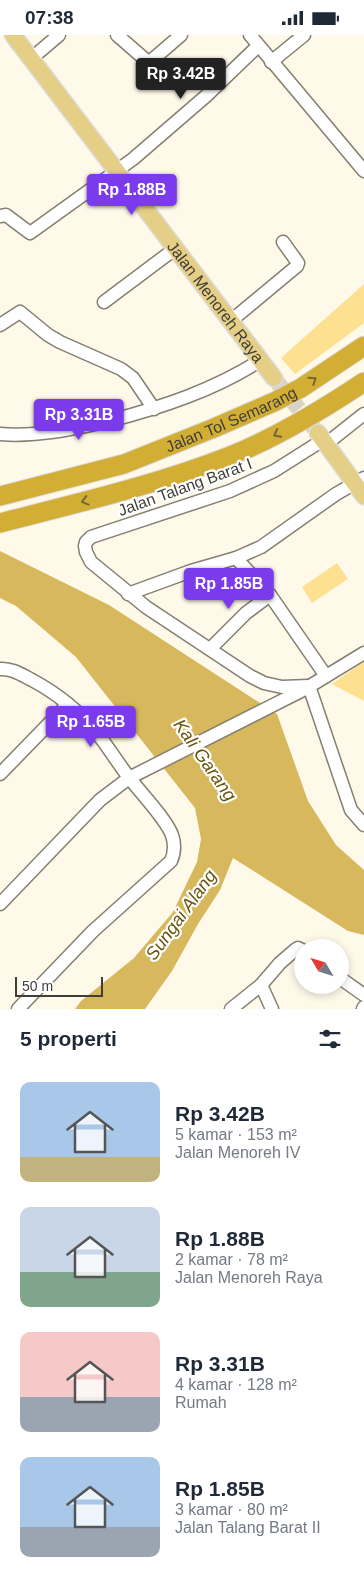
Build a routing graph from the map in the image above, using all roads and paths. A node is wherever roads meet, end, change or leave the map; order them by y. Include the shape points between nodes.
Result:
1 (13, 35) edge
2 (59, 35) edge
3 (117, 35) edge
4 (181, 35) edge
5 (250, 35) edge
6 (304, 35) edge
7 (258, 45) junction
8 (32, 59) junction
9 (271, 62) junction
10 (117, 171) junction
11 (364, 171) edge
12 (0, 217) edge
13 (283, 242) dead end
14 (176, 248) junction
15 (104, 302) dead end
16 (232, 320) junction
17 (0, 325) edge
18 (364, 345) edge
19 (261, 359) junction
20 (274, 378) tunnel mouth
21 (364, 382) edge
22 (154, 409) junction
23 (364, 414) edge
24 (0, 434) edge
25 (322, 439) junction
26 (361, 486) edge
27 (0, 496) edge
28 (0, 523) edge
29 (236, 558) junction
30 (128, 594) junction
31 (270, 595) junction
32 (210, 649) junction
33 (364, 653) edge
34 (0, 669) edge
35 (326, 676) junction
36 (309, 687) junction
37 (68, 705) junction
38 (0, 774) edge
39 (131, 777) junction
40 (364, 825) edge
41 (0, 904) edge
42 (294, 950) edge
43 (349, 984) edge
44 (261, 985) junction
45 (364, 995) edge
46 (18, 1009) edge
47 (230, 1009) edge
48 (272, 1009) edge

1 - 8 main road, Jalan Menoreh Raya
2 - 8 street
3 - 4 street via 148,61
5 - 7 street
6 - 9 street
7 - 9 street
7 - 10 street via 189,112
8 - 10 main road, Jalan Menoreh Raya
9 - 11 street
10 - 12 street via 30,233 6,215
10 - 14 main road, Jalan Menoreh Raya
13 - 16 street via 297,266
14 - 15 street
14 - 16 main road, Jalan Menoreh Raya
16 - 19 main road, Jalan Menoreh Raya
17 - 22 street via 20,311 60,342 121,369 133,378
27 -> 18 highway, Jalan Tol Semarang via 124,463 214,428 274,402
19 - 20 main road, Jalan Menoreh Raya
19 - 22 street via 198,393
21 -> 28 highway, Jalan Tol Semarang via 318,413 231,455 132,489
22 - 24 street via 83,427 43,433
23 - 25 street, Jalan Talang Barat I
25 - 26 main road
25 - 30 street, Jalan Talang Barat I via 274,471 230,491 90,537 84,546 91,562
26 - 29 street via 336,494 288,530
29 - 30 street
29 - 31 street
30 - 32 street
31 - 32 street via 246,613
31 - 35 street
32 - 36 street via 264,683
33 - 35 street
34 - 37 street via 17,672
35 - 36 street
36 - 39 street
36 - 40 street via 352,810
37 - 38 street
37 - 39 street via 96,732
39 - 41 street via 100,800
39 - 46 street via 171,834 174,848 171,861 93,931
42 - 44 street
43 - 45 street
44 - 47 street
44 - 48 street

